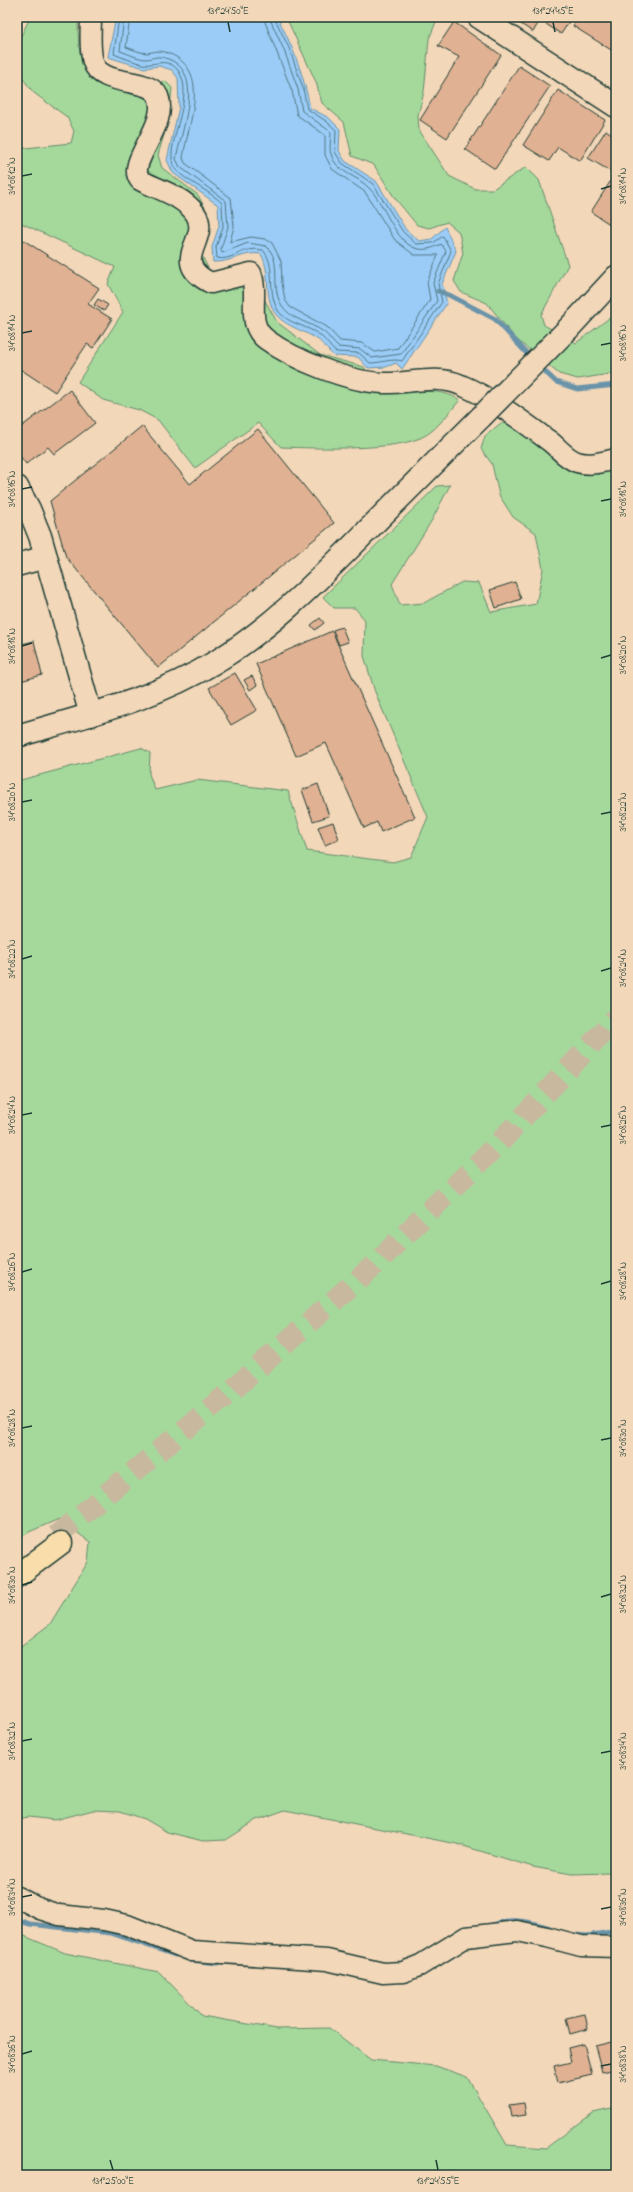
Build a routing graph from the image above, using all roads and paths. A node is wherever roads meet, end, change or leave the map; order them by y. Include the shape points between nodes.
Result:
1 (91, 17) edge
2 (479, 17) edge
3 (616, 106) edge
4 (616, 277) edge
5 (616, 459) edge
6 (17, 487) edge
7 (46, 557) junction
8 (17, 565) edge
9 (91, 715) junction
10 (17, 736) edge
11 (17, 1565) edge
12 (17, 1576) edge
13 (17, 1897) edge
14 (616, 1947) edge

1 - 5 street via 91,52 97,68 109,77 152,90 158,95 159,119 136,167 136,175 140,180 183,201 195,213 199,229 191,258 193,271 202,279 211,283 251,273 254,282 253,322 257,332 267,341 301,358 358,380 382,383 444,380 459,384 507,411 576,461 594,464
2 - 3 street
4 - 9 street, bridge via 568,329 296,602 254,636 217,661 143,697
6 - 7 street via 29,509
7 - 8 street
7 - 9 street
9 - 10 street
11 - 12 highway via 59,1539
13 - 14 street via 59,1915 127,1925 192,1951 326,1960 383,1973 403,1972 419,1966 466,1937 474,1935 517,1931 581,1946

